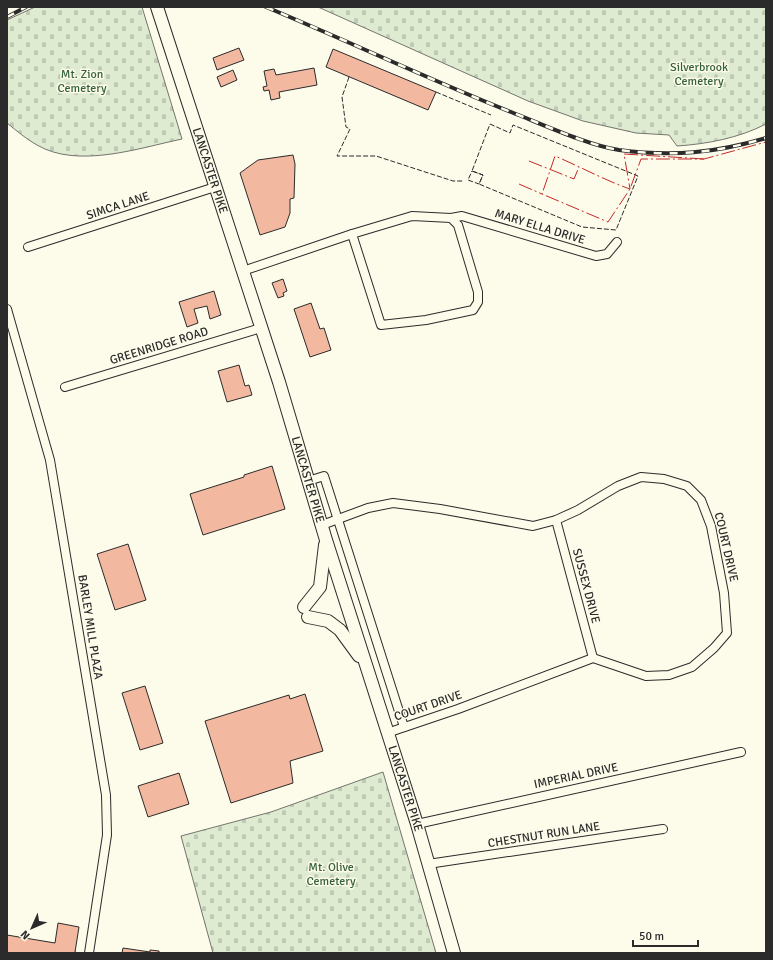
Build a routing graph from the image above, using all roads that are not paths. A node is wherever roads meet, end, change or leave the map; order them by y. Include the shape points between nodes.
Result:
1 (157, 7) edge
2 (215, 187) junction
3 (451, 218) junction
4 (352, 234) junction
5 (617, 242) dead end
6 (28, 247) dead end
7 (243, 271) junction
8 (7, 309) edge
9 (261, 328) junction
10 (65, 387) dead end
11 (308, 480) junction
12 (338, 519) junction
13 (556, 520) junction
14 (322, 525) junction
15 (326, 540) junction
16 (593, 658) junction
17 (365, 665) junction
18 (404, 727) junction
19 (387, 733) junction
20 (741, 752) dead end
21 (417, 824) junction
22 (662, 829) dead end
23 (428, 864) junction
24 (89, 953) edge
25 (454, 953) edge

1 - 2 main road, LANCASTER PIKE
2 - 6 street, SIMCA LANE
2 - 7 main road, LANCASTER PIKE
3 - 4 street, MARY ELLA DRIVE via 412,216
3 - 4 street via 458,225 478,292 478,302 473,310 426,320 381,326
3 - 5 street, MARY ELLA DRIVE via 462,216 596,256 607,254
4 - 7 street, MARY ELLA DRIVE
7 - 9 main road, LANCASTER PIKE
8 - 24 street, BARLEY MILL PLAZA via 50,460 106,795 107,835
9 - 10 street, GREENRIDGE ROAD
9 - 11 main road, LANCASTER PIKE
11 - 12 street via 324,476
11 - 14 main road, LANCASTER PIKE
12 - 13 street, COURT DRIVE via 368,508 393,503 533,526
12 - 14 street, COURT DRIVE
12 - 18 street
13 - 16 street, SUSSEX DRIVE
13 - 16 street, COURT DRIVE via 618,486 641,477 664,479 688,486 701,500 711,526 724,593 727,633 714,648 692,667 669,675 646,676
14 - 15 main road, LANCASTER PIKE
15 - 17 main road, LANCASTER PIKE
15 - 17 main road via 320,587 306,612 328,621 340,630
16 - 18 street, COURT DRIVE
17 - 19 main road, LANCASTER PIKE
18 - 19 street, COURT DRIVE
19 - 21 main road, LANCASTER PIKE
20 - 21 street, IMPERIAL DRIVE
21 - 23 main road, LANCASTER PIKE
22 - 23 street, CHESTNUT RUN LANE
23 - 25 main road, LANCASTER PIKE

